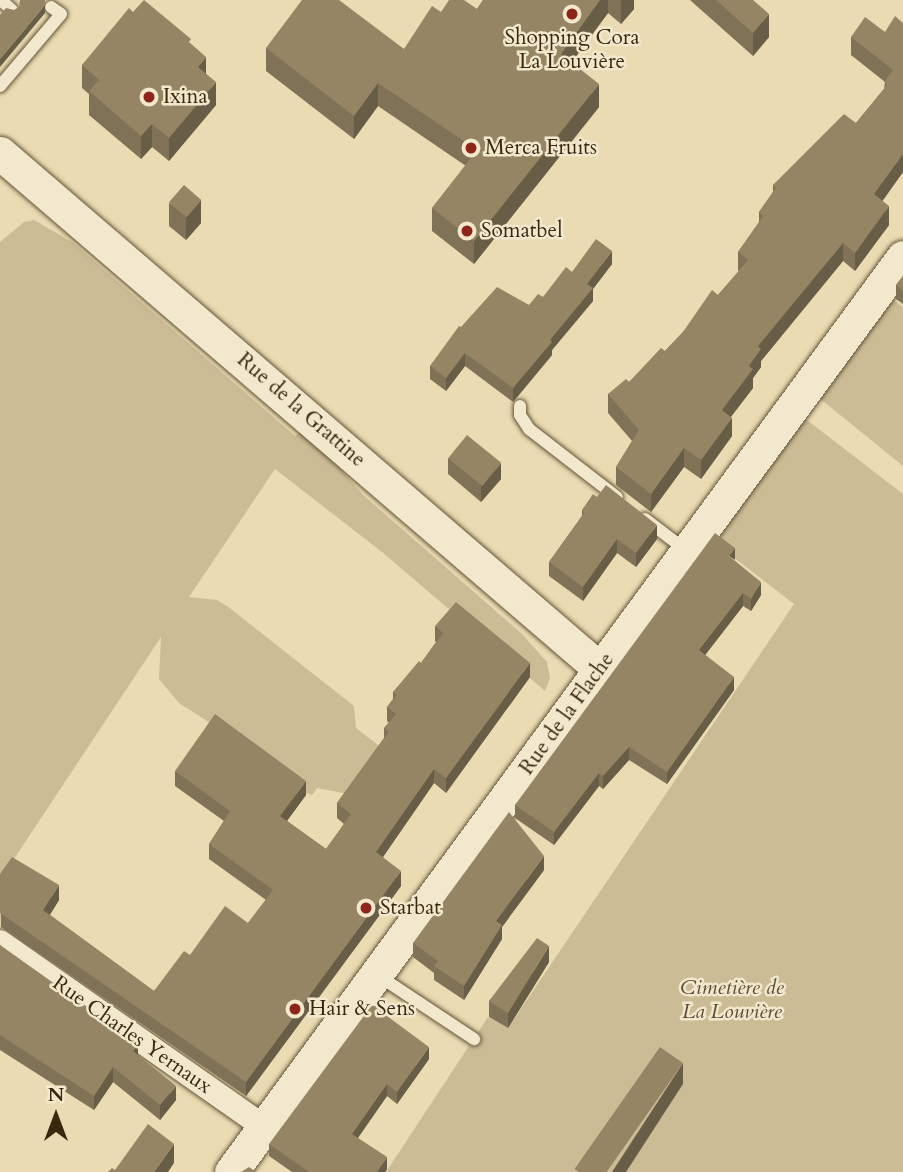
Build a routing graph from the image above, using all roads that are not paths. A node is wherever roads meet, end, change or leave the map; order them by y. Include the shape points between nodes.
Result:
1 (48, 16) dead end
2 (0, 86) edge
3 (0, 153) edge
4 (903, 257) edge
5 (520, 406) dead end
6 (687, 551) junction
7 (600, 669) junction
8 (0, 942) edge
9 (376, 974) junction
10 (474, 1039) dead end
11 (264, 1127) junction
12 (231, 1172) edge

1 - 2 lane via 6,69
3 - 7 street, Rue de la Grattine
4 - 6 street, Rue de la Flache
5 - 6 lane via 529,429
6 - 7 street, Rue de la Flache
7 - 9 street, Rue de la Flache
8 - 11 street, Rue Charles Yernaux
9 - 10 lane
9 - 11 street, Rue de la Flache
11 - 12 street, Rue de la Flache

